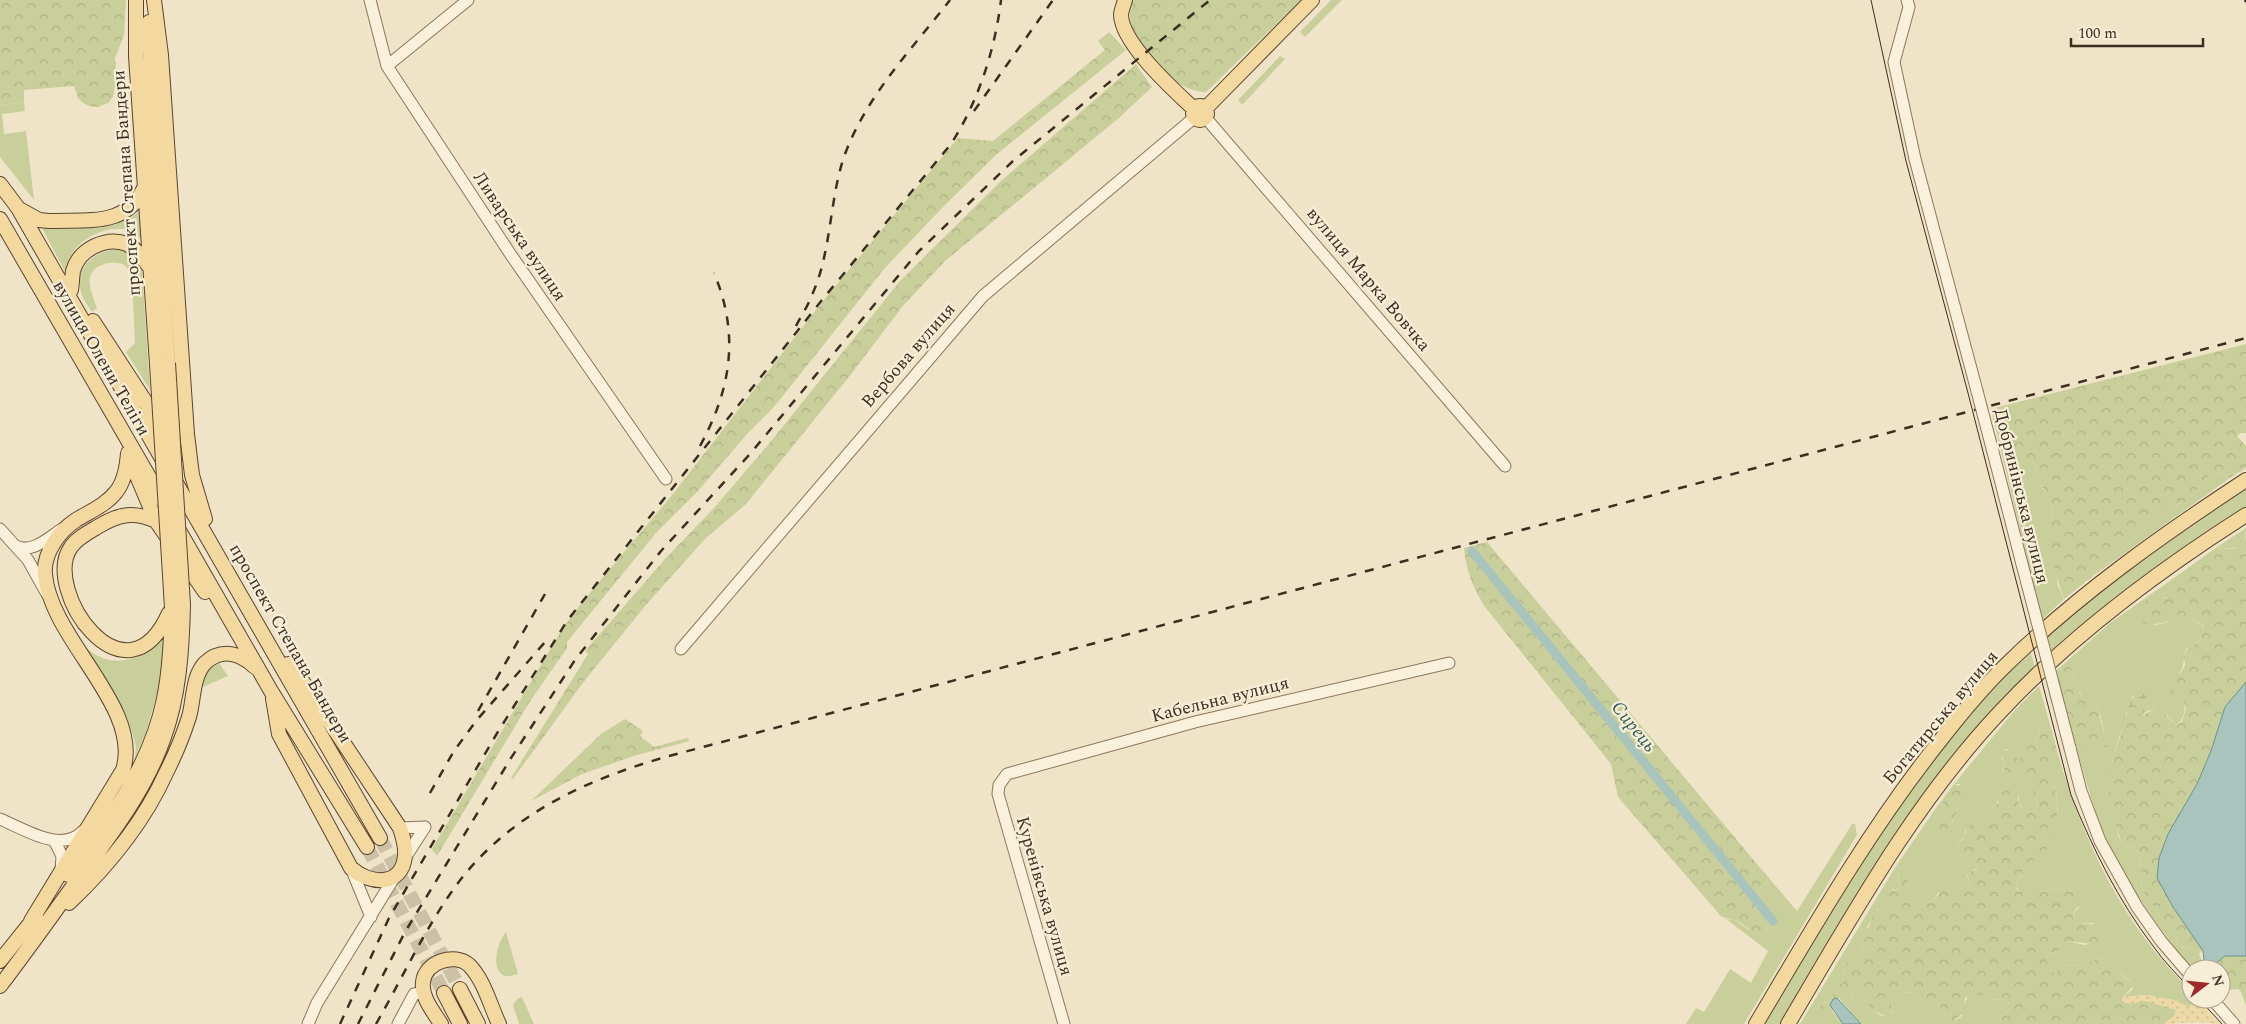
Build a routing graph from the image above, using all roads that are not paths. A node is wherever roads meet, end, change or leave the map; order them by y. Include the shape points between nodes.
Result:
1 (136, 0) edge
2 (149, 0) edge
3 (154, 0) edge
4 (370, 0) edge
5 (468, 0) edge
6 (1125, 0) edge
7 (1312, 0) edge
8 (1906, 0) edge
9 (387, 66) junction
10 (1200, 113) junction
11 (0, 184) edge
12 (145, 185) junction
13 (18, 208) junction
14 (0, 219) edge
15 (45, 256) junction
16 (151, 270) junction
17 (71, 290) junction
18 (162, 363) junction
19 (94, 379) junction
20 (128, 453) junction
21 (1504, 466) dead end
22 (168, 468) joint
23 (666, 479) dead end
24 (2246, 480) edge
25 (2246, 515) edge
26 (205, 519) junction
27 (156, 521) junction
28 (74, 522) junction
29 (0, 528) edge
30 (16, 546) junction
31 (220, 558) junction
32 (52, 603) junction
33 (177, 607) junction
34 (268, 641) junction
35 (681, 649) dead end
36 (1449, 663) dead end
37 (261, 673) junction
38 (271, 691) junction
39 (1003, 778) joint
40 (96, 814) junction
41 (0, 819) edge
42 (400, 828) junction
43 (380, 838) tunnel mouth
44 (56, 842) junction
45 (366, 847) tunnel mouth
46 (405, 858) junction
47 (351, 868) junction
48 (398, 872) junction
49 (68, 877) junction
50 (370, 917) junction
51 (36, 926) junction
52 (0, 961) edge
53 (2181, 964) edge
54 (0, 986) edge
55 (460, 989) tunnel mouth
56 (444, 993) tunnel mouth
57 (424, 996) junction
58 (2221, 1009) edge
59 (308, 1024) edge
60 (398, 1024) edge
61 (441, 1024) edge
62 (460, 1024) edge
63 (478, 1024) edge
64 (499, 1024) edge
65 (1064, 1024) edge
66 (1756, 1024) edge
67 (1788, 1024) edge
68 (2234, 1024) edge

1 - 12 main road, проспект Степана Бандери via 136,56
2 - 18 main road, проспект Степана Бандери
3 - 26 main road via 161,55 187,434 192,475
4 - 9 street, Ливарська вулиця
5 - 9 street
6 - 10 main road via 1121,15 1135,46 1155,73
7 - 10 main road, Вербова вулиця
8 - 53 street, Добринінська вулиця, bridge via 1909,7 1894,62 1915,159 2081,791 2100,841 2137,907
9 - 23 street, Ливарська вулиця via 511,255
10 - 21 street, вулиця Марка Вовчка
10 - 35 street, Вербова вулиця via 983,296
11 - 13 main road, вулиця Олени Теліги
12 - 13 main road via 132,206 114,217 49,221 39,220
12 - 16 main road, проспект Степана Бандери
13 - 15 main road, вулиця Олени Теліги
14 - 19 main road, вулиця Олени Теліги
15 - 17 main road
15 - 22 main road, вулиця Олени Теліги
16 - 17 main road via 139,253 127,244 112,241 95,245 82,256 74,269
16 - 18 main road, проспект Степана Бандери
17 - 26 main road via 147,404
18 - 33 main road, bridge
19 - 20 main road
19 - 37 main road, вулиця Олени Теліги
20 - 27 main road
20 - 28 main road via 127,467 117,491
22 - 31 main road, проспект Степана Бандери
24 - 66 main road, Богатирська вулиця via 2083,596 2006,665 1978,696 1883,816
25 - 67 main road via 2100,619 1999,712 1924,807 1854,913
26 - 31 main road
27 - 33 main road via 126,514 110,519 71,547 64,564 64,578 69,594 92,633 114,648 130,650 150,642
27 - 37 main road
28 - 30 street via 34,547 22,549
28 - 32 main road via 57,539 46,560 46,581
29 - 30 street
30 - 32 street via 28,560
31 - 34 main road, проспект Степана Бандери
32 - 40 main road via 126,735 128,750 123,770
33 - 49 main road via 164,699 150,748 119,807
34 - 42 main road via 303,682
34 - 43 main road, проспект Степана Бандери
36 - 39 street, Кабельна вулиця via 1195,722 1007,774
37 - 38 main road
37 - 51 main road via 236,654 221,654 205,663 199,672 189,716 166,774 139,824 108,864
38 - 45 main road
38 - 47 main road via 279,734
39 - 65 street, Куренівська вулиця via 998,794
40 - 44 street via 76,838
40 - 49 main road
41 - 44 street
42 - 46 main road
42 - 46 street via 425,827
44 - 49 street
46 - 48 main road
47 - 48 main road via 361,877 374,881 387,879
47 - 50 street
48 - 50 street
49 - 51 main road
50 - 59 street via 316,1003
51 - 52 main road
51 - 54 main road
55 - 63 main road
56 - 62 main road
57 - 60 street via 414,994
57 - 61 main road
57 - 64 main road via 423,980 430,967 442,960 456,959 467,963 478,975
58 - 68 street

